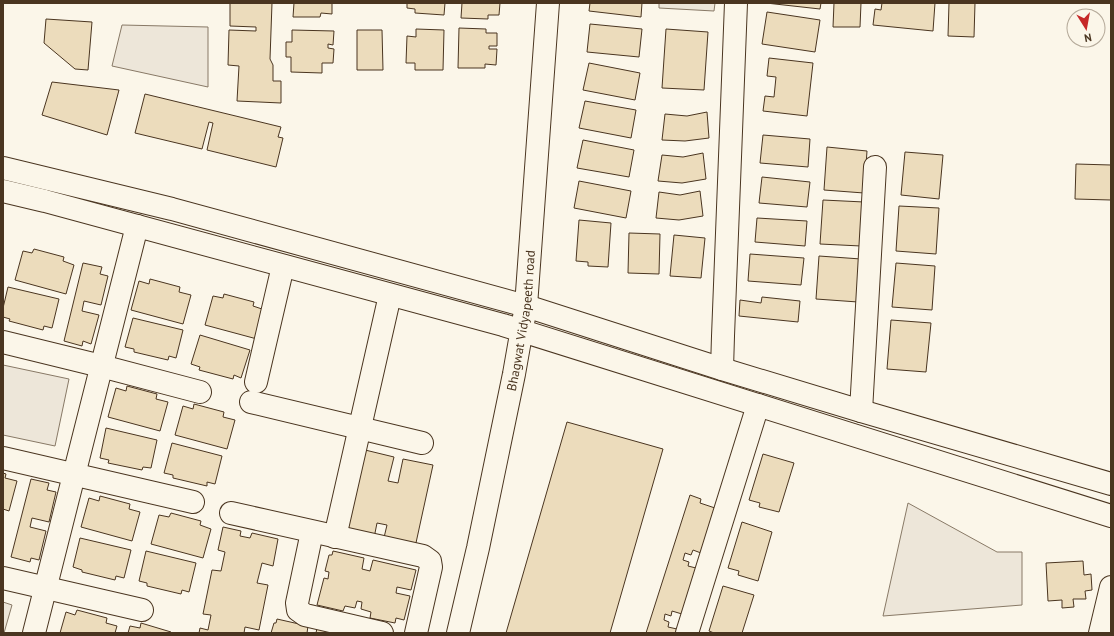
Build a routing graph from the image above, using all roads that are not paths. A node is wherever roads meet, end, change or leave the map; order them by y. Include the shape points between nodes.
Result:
1 (548, 3) edge
2 (736, 3) edge
3 (875, 167) dead end
4 (3, 168) edge
5 (3, 191) edge
6 (137, 226) junction
7 (283, 266) junction
8 (390, 295) junction
9 (526, 306) junction
10 (521, 331) junction
11 (3, 342) edge
12 (101, 366) junction
13 (722, 369) junction
14 (200, 392) dead end
15 (758, 405) junction
16 (861, 412) junction
17 (360, 428) junction
18 (422, 443) dead end
19 (3, 458) edge
20 (74, 474) junction
21 (1111, 484) edge
22 (193, 502) dead end
23 (231, 513) dead end
24 (1111, 516) edge
25 (312, 532) junction
26 (335, 537) junction
27 (3, 578) edge
28 (1111, 587) edge
29 (45, 588) junction
30 (142, 610) dead end
31 (374, 632) edge
32 (34, 633) edge
33 (416, 633) edge
34 (458, 633) edge
35 (687, 633) edge
36 (1100, 633) edge

1 - 9 street, Bhagwat Vidyapeeth road
2 - 13 street
3 - 16 street
4 - 9 street via 172,209
5 - 6 street
6 - 7 street
6 - 12 street
7 - 8 street
7 - 17 street via 253,392
8 - 10 street
8 - 17 street
9 - 10 street, Bhagwat Vidyapeeth road
9 - 13 street
10 - 15 street
10 - 34 street, Bhagwat Vidyapeeth road via 478,548
11 - 12 street
12 - 14 street
12 - 20 street
13 - 16 street
15 - 24 street
15 - 35 street
16 - 21 street
17 - 18 street
17 - 26 street
19 - 20 street
20 - 22 street
20 - 29 street
23 - 25 street
25 - 26 street
25 - 31 street via 296,603 298,610 305,615
26 - 33 street via 423,556 430,562
27 - 29 street
28 - 36 street
29 - 30 street
29 - 32 street

